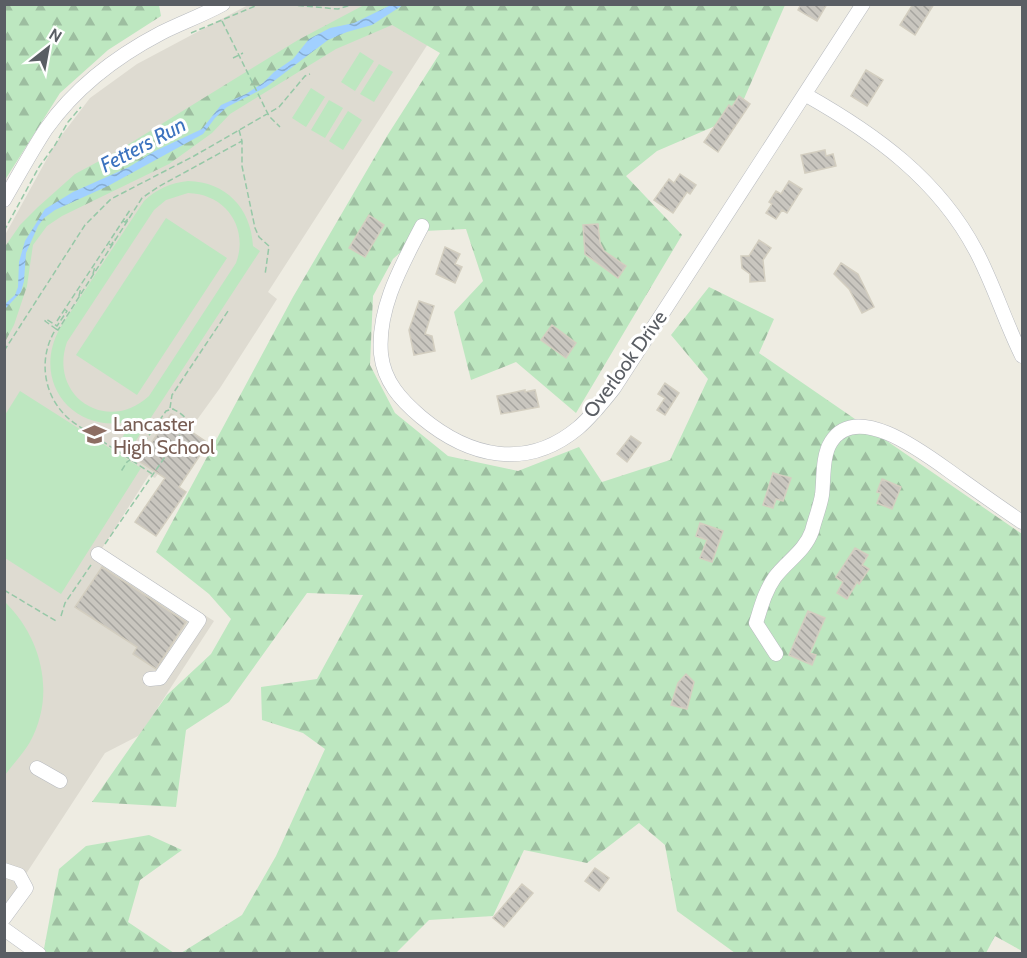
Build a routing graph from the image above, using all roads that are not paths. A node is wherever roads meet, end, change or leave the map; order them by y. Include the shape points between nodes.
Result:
1 (223, 4) edge
2 (863, 4) edge
3 (806, 95) junction
4 (4, 200) edge
5 (422, 225) dead end
6 (1023, 356) edge
7 (1023, 522) edge
8 (98, 554) dead end
9 (776, 654) dead end
10 (150, 679) dead end
11 (37, 768) dead end
12 (60, 781) dead end
13 (4, 870) edge
14 (4, 918) edge
15 (4, 929) edge
16 (39, 954) edge

1 - 4 street via 137,47 86,85 47,129
2 - 3 street, Overlook Drive
3 - 5 street, Overlook Drive via 614,388 576,430 534,451 491,454 464,446 405,403 388,380 381,354 384,311
3 - 6 street via 881,143 940,197 977,253
7 - 9 street via 893,435 872,428 843,431 828,447 821,499 808,538 767,589 756,623
8 - 10 street via 199,620 160,678
11 - 12 street
13 - 14 street via 21,871 26,888
15 - 16 street

